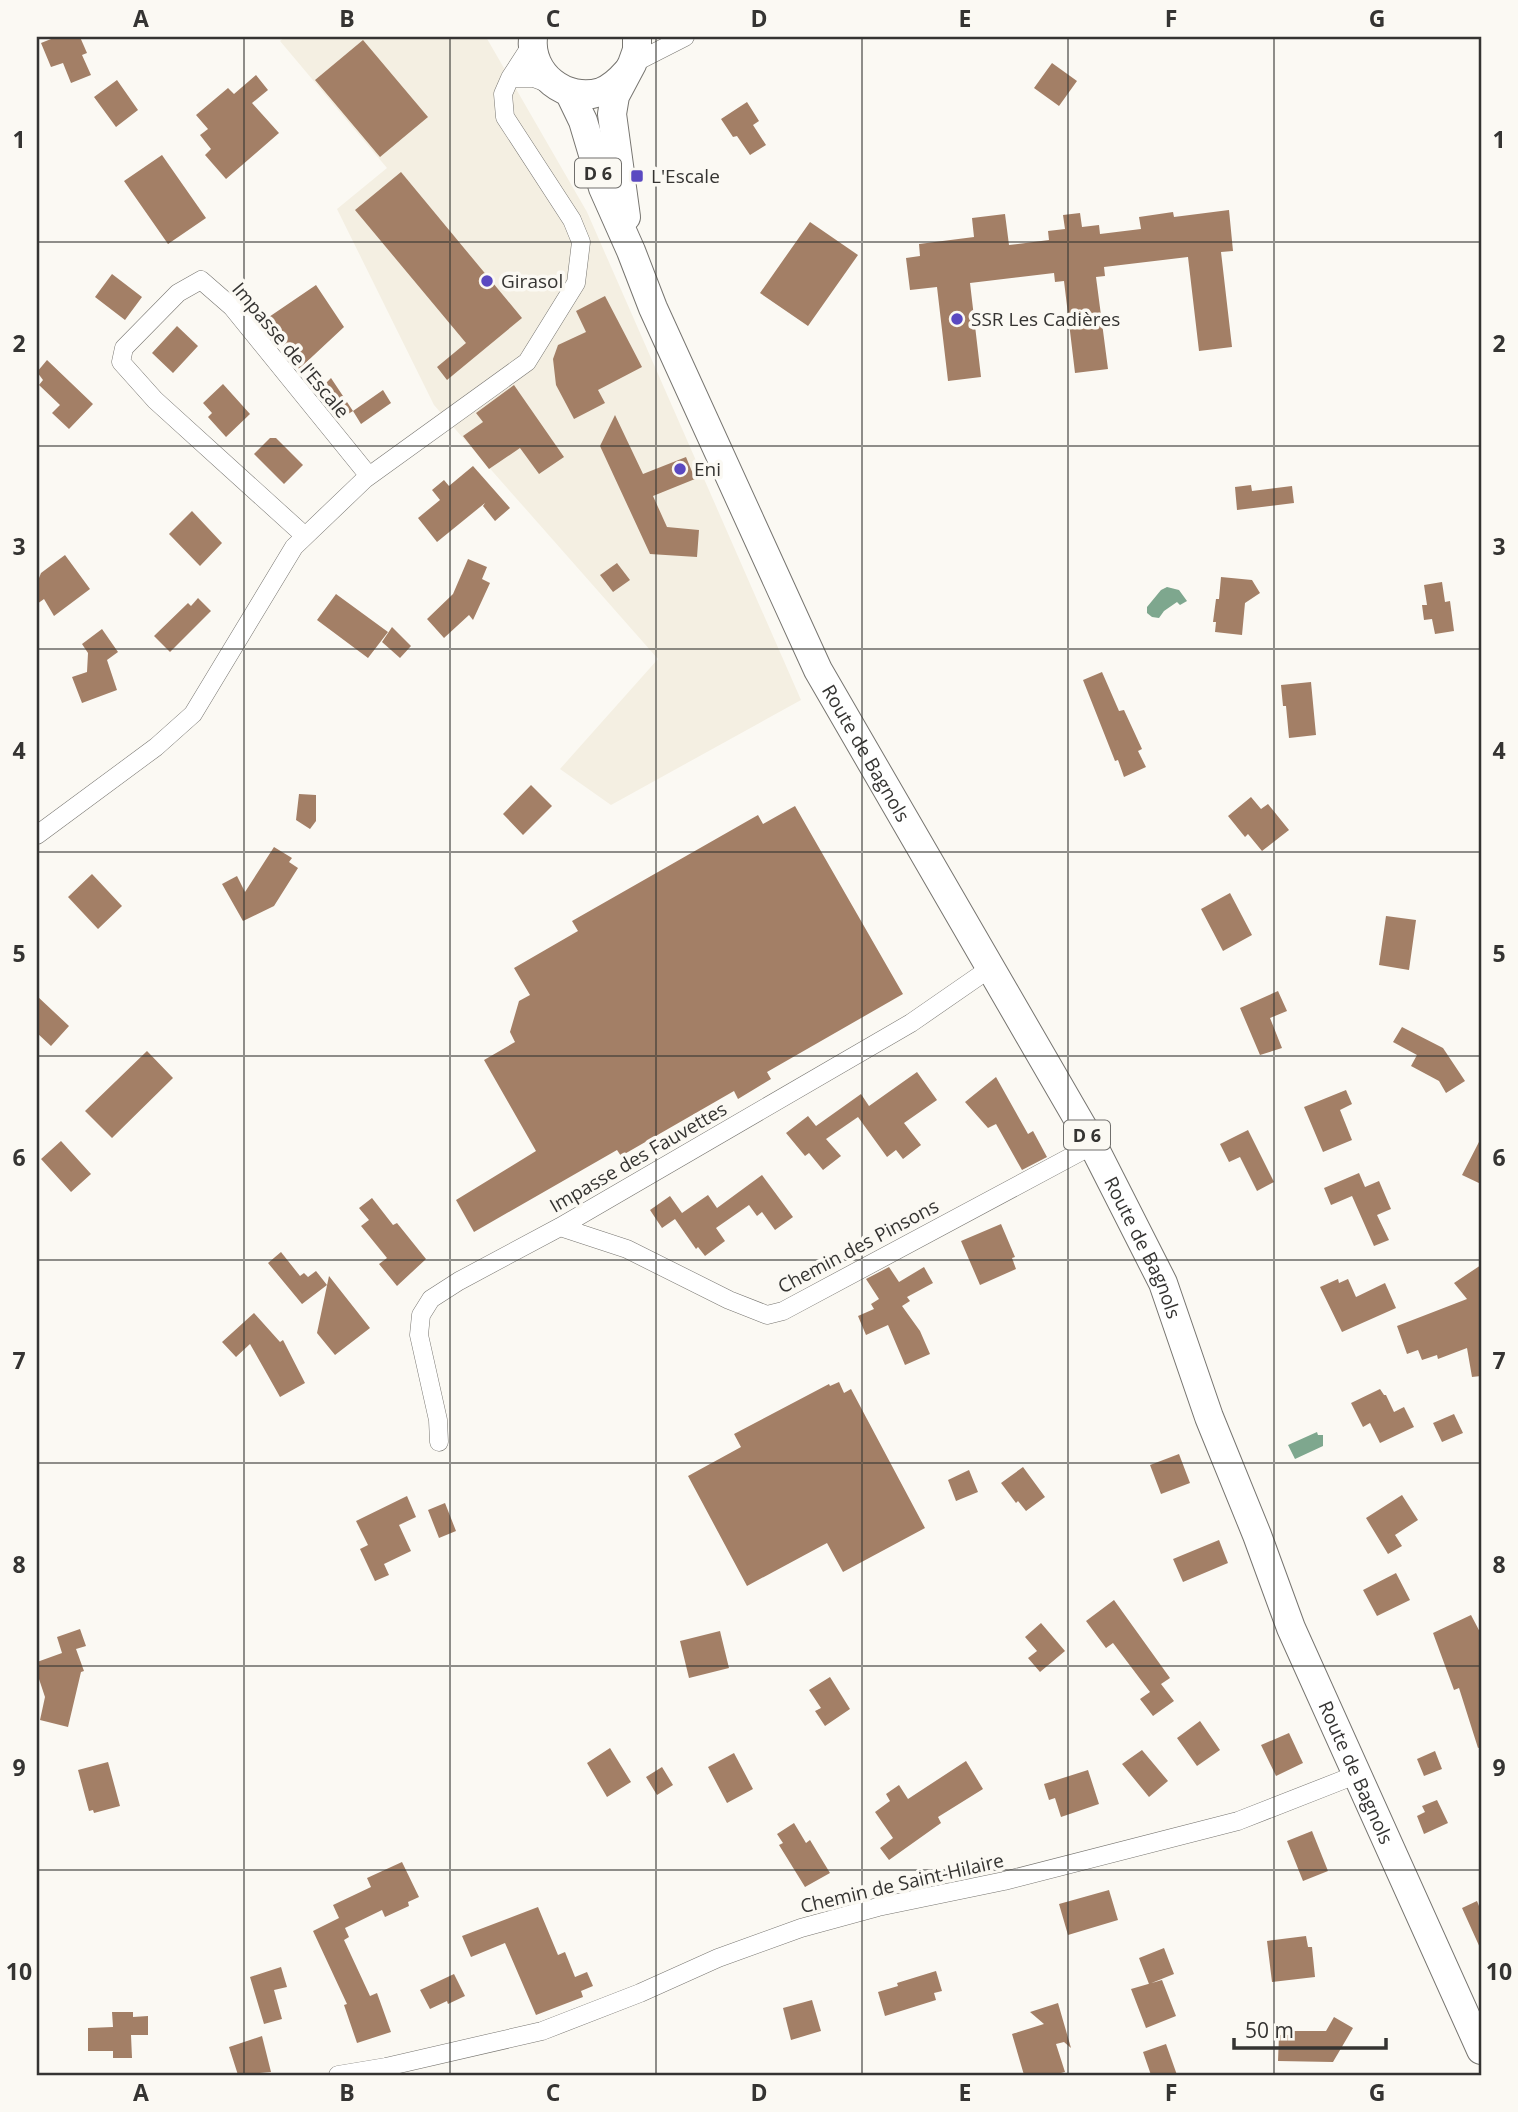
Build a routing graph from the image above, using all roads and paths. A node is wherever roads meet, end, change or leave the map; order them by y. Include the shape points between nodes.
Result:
1 (685, 37) edge
2 (533, 41) edge
3 (632, 57) edge
4 (510, 78) junction
5 (567, 91) junction
6 (631, 251) junction
7 (369, 476) junction
8 (305, 536) junction
9 (37, 835) edge
10 (989, 969) junction
11 (1093, 1145) junction
12 (559, 1227) junction
13 (439, 1442) dead end
14 (1358, 1774) junction
15 (1481, 2049) edge
16 (339, 2075) edge

1 - 3 street
2 - 4 street
2 - 5 main road via 542,72
3 - 5 main road via 617,83 602,92
3 - 6 main road, D 6 via 612,114
4 - 5 street via 534,78
4 - 7 street via 503,94 505,117 572,220 581,242 576,283 527,362
5 - 6 main road, D 6 via 583,121 603,188
6 - 10 main road, Route de Bagnols / D 6 via 818,670
7 - 8 street
7 - 8 street, Impasse de l'Escale via 232,307 201,280 178,293 124,348 121,362 155,400
8 - 9 street via 193,713 156,747
10 - 11 main road, Route de Bagnols / D 6
10 - 12 street, Impasse des Fauvettes via 911,1023
11 - 12 street, Chemin des Pinsons via 783,1311 767,1315 627,1249
11 - 14 main road, Route de Bagnols / D 6 via 1163,1283 1291,1628
12 - 13 street, Impasse des Fauvettes via 459,1281 432,1299 421,1315 419,1335
14 - 15 main road, Route de Bagnols / D 6
14 - 16 street, Chemin de Saint-Hilaire via 1226,1824 801,1928 542,2031

